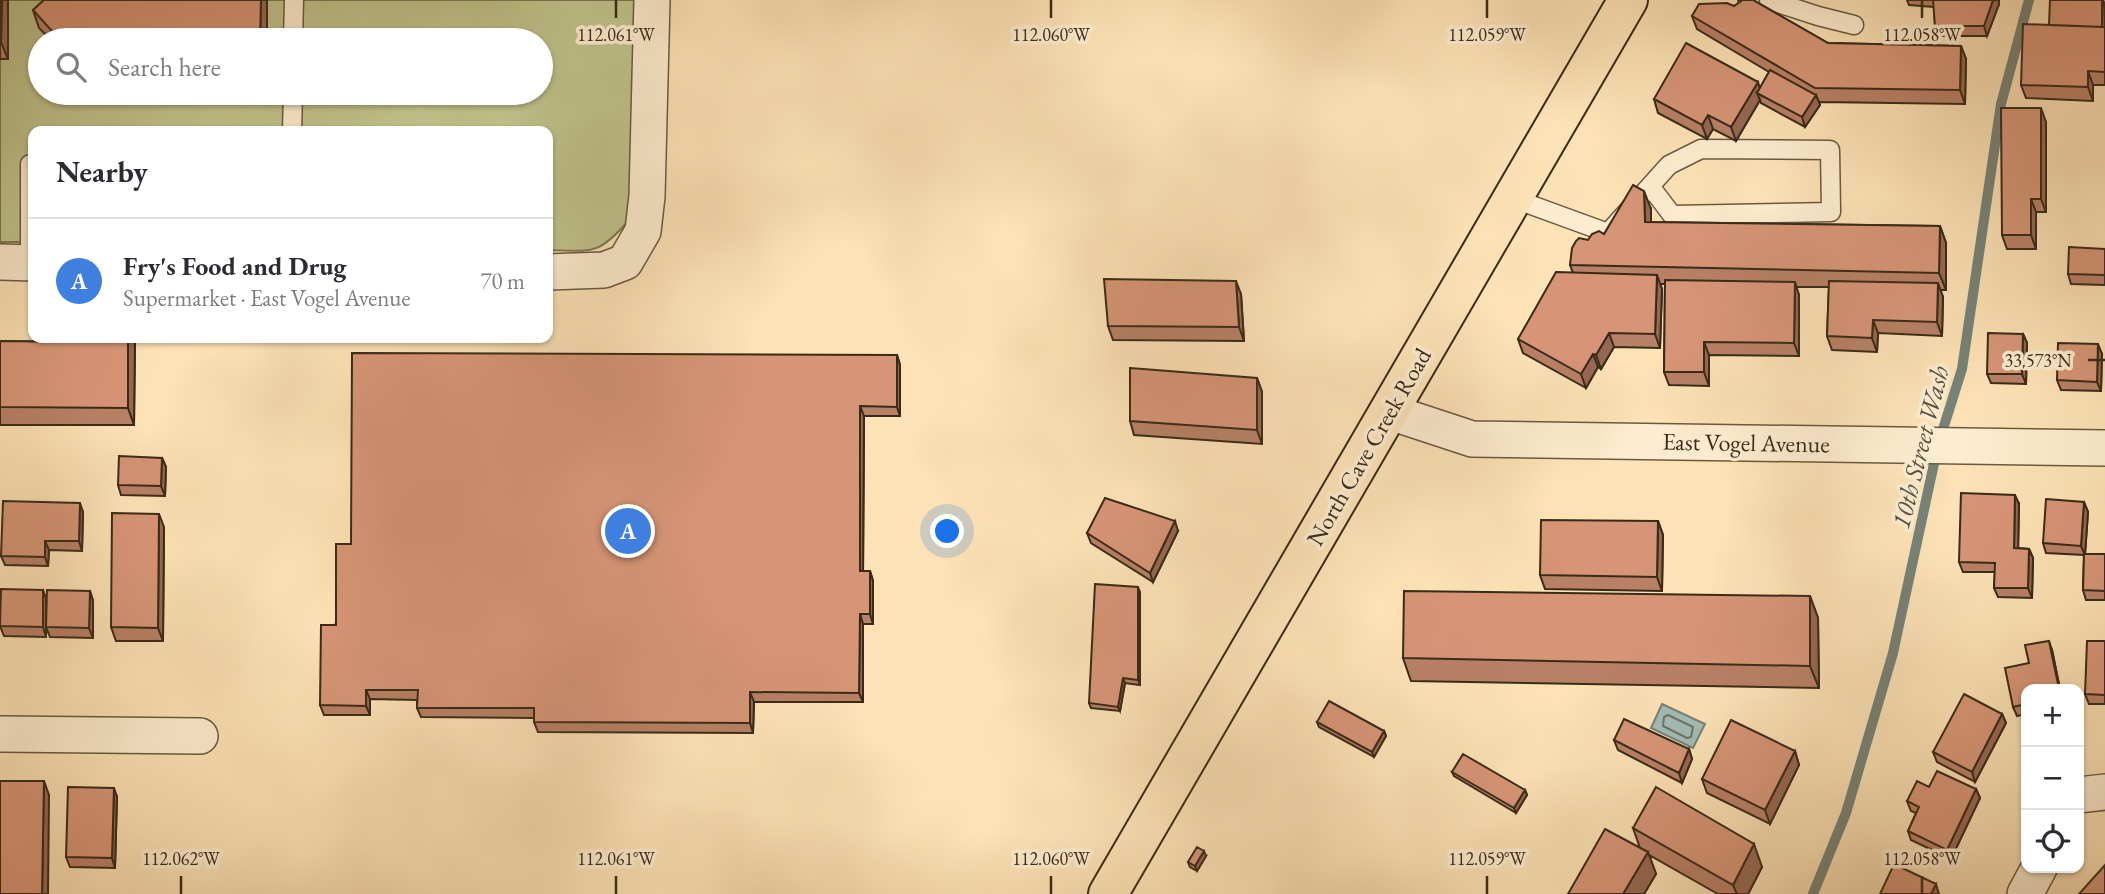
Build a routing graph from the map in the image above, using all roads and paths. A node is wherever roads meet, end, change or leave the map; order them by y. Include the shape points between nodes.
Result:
1 (294, 0) edge
2 (652, 0) edge
3 (1628, 0) edge
4 (1769, 0) edge
5 (1854, 25) dead end
6 (293, 28) edge
7 (293, 105) edge
8 (292, 126) edge
9 (28, 186) edge
10 (1650, 186) junction
11 (1512, 198) junction
12 (21, 263) edge
13 (553, 272) edge
14 (1390, 412) junction
15 (2105, 448) edge
16 (0, 734) edge
17 (200, 736) dead end
18 (2036, 873) edge
19 (1108, 894) edge
20 (2025, 894) edge

1 - 6 lane
2 - 13 street via 648,196 643,231 625,262 604,270
3 - 11 main road, North Cave Creek Road
4 - 5 lane
7 - 8 lane
9 - 12 lane
10 - 10 lane via 1669,166 1701,149 1829,150 1831,212 1672,215
10 - 11 lane via 1608,233
11 - 14 main road, North Cave Creek Road
14 - 15 street, East Vogel Avenue via 1472,439
14 - 19 main road, North Cave Creek Road
16 - 17 street
18 - 20 street

